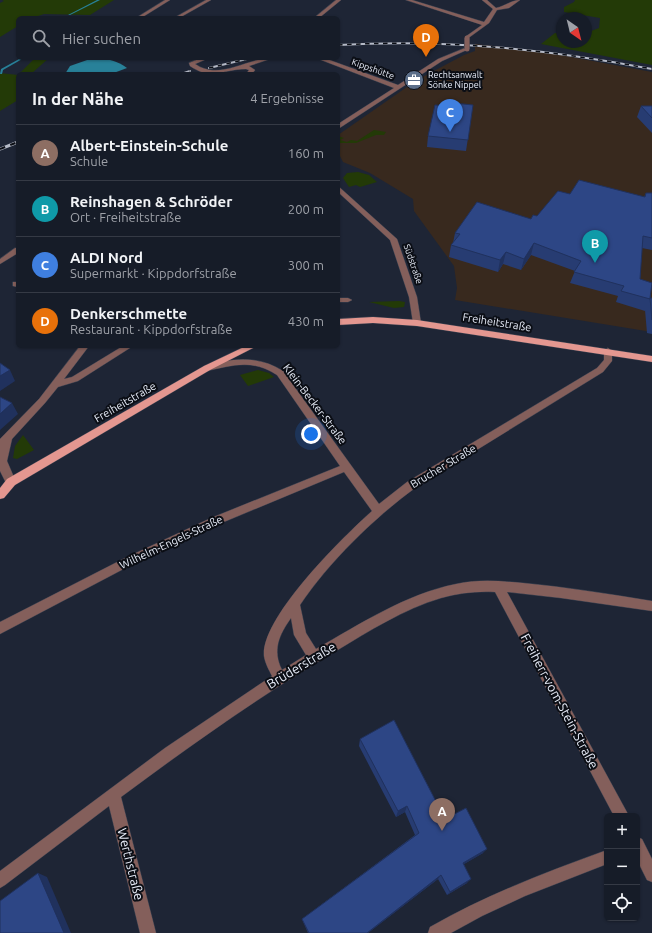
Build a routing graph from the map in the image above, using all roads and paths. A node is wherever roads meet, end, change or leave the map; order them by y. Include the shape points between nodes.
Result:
1 (168, 0) edge
2 (209, 0) edge
3 (339, 0) edge
4 (408, 0) edge
5 (484, 0) edge
6 (518, 0) edge
7 (495, 9) junction
8 (141, 16) edge
9 (180, 16) edge
10 (319, 16) edge
11 (485, 24) junction
12 (200, 60) edge
13 (263, 60) edge
14 (324, 60) edge
15 (237, 68) junction
16 (204, 72) edge
17 (223, 72) edge
18 (250, 72) edge
19 (398, 87) junction
20 (340, 126) edge
21 (340, 190) edge
22 (16, 251) edge
23 (0, 262) edge
24 (340, 300) edge
25 (348, 300) dead end
26 (340, 322) edge
27 (417, 323) junction
28 (84, 348) edge
29 (126, 348) edge
30 (249, 348) edge
31 (608, 351) junction
32 (652, 359) edge
33 (207, 368) junction
34 (57, 384) junction
35 (3, 442) edge
36 (347, 467) junction
37 (0, 482) edge
38 (11, 482) junction
39 (0, 495) edge
40 (379, 511) junction
41 (498, 586) junction
42 (294, 605) junction
43 (652, 606) edge
44 (0, 628) edge
45 (314, 656) junction
46 (279, 678) junction
47 (114, 796) junction
48 (620, 813) edge
49 (639, 849) edge
50 (604, 858) edge
51 (652, 875) edge
52 (0, 880) edge
53 (148, 933) edge
54 (436, 933) edge

1 - 8 street
2 - 9 street
3 - 10 street
4 - 11 street
5 - 7 street
6 - 7 street via 507,7
7 - 11 street
11 - 19 street, bridge via 467,38 466,49 440,60
12 - 16 street via 192,65
13 - 15 street
14 - 19 street, Kippshütte
15 - 17 street
15 - 18 street via 250,68
19 - 20 street
21 - 27 street, Südstraße via 393,239 413,297
22 - 23 street
24 - 25 street
26 - 27 main road, Freiheitstraße via 373,320
27 - 31 main road, Freiheitstraße
28 - 34 street
29 - 34 street via 89,372
30 - 33 main road, Freiheitstraße
31 - 32 main road, Freiheitstraße
31 - 40 street, Brucher Straße via 608,362 595,374 411,485
33 - 36 street, Klein-Becker-Straße via 231,363 253,362 269,365 280,373
33 - 38 main road, Freiheitstraße
34 - 35 street
35 - 38 street via 1,462
36 - 40 street, Klein-Becker-Straße
36 - 44 street, Wilhelm-Engels-Straße via 215,521 129,561
37 - 38 main road
38 - 39 main road, Freiheitstraße
40 - 42 street, Brucher Straße via 338,550
41 - 43 street, Brüderstraße
41 - 45 street, Brüderstraße via 456,589 417,602
41 - 48 street, Freiherr-vom-Stein-Straße
42 - 45 street via 300,635
42 - 46 street, Brucher Straße via 280,622 272,640 270,655
45 - 46 street, Brüderstraße
46 - 47 street, Brüderstraße via 166,755
47 - 52 street, Brüderstraße
47 - 53 street, Werthstraße
49 - 51 street
50 - 54 street via 514,893 461,917

